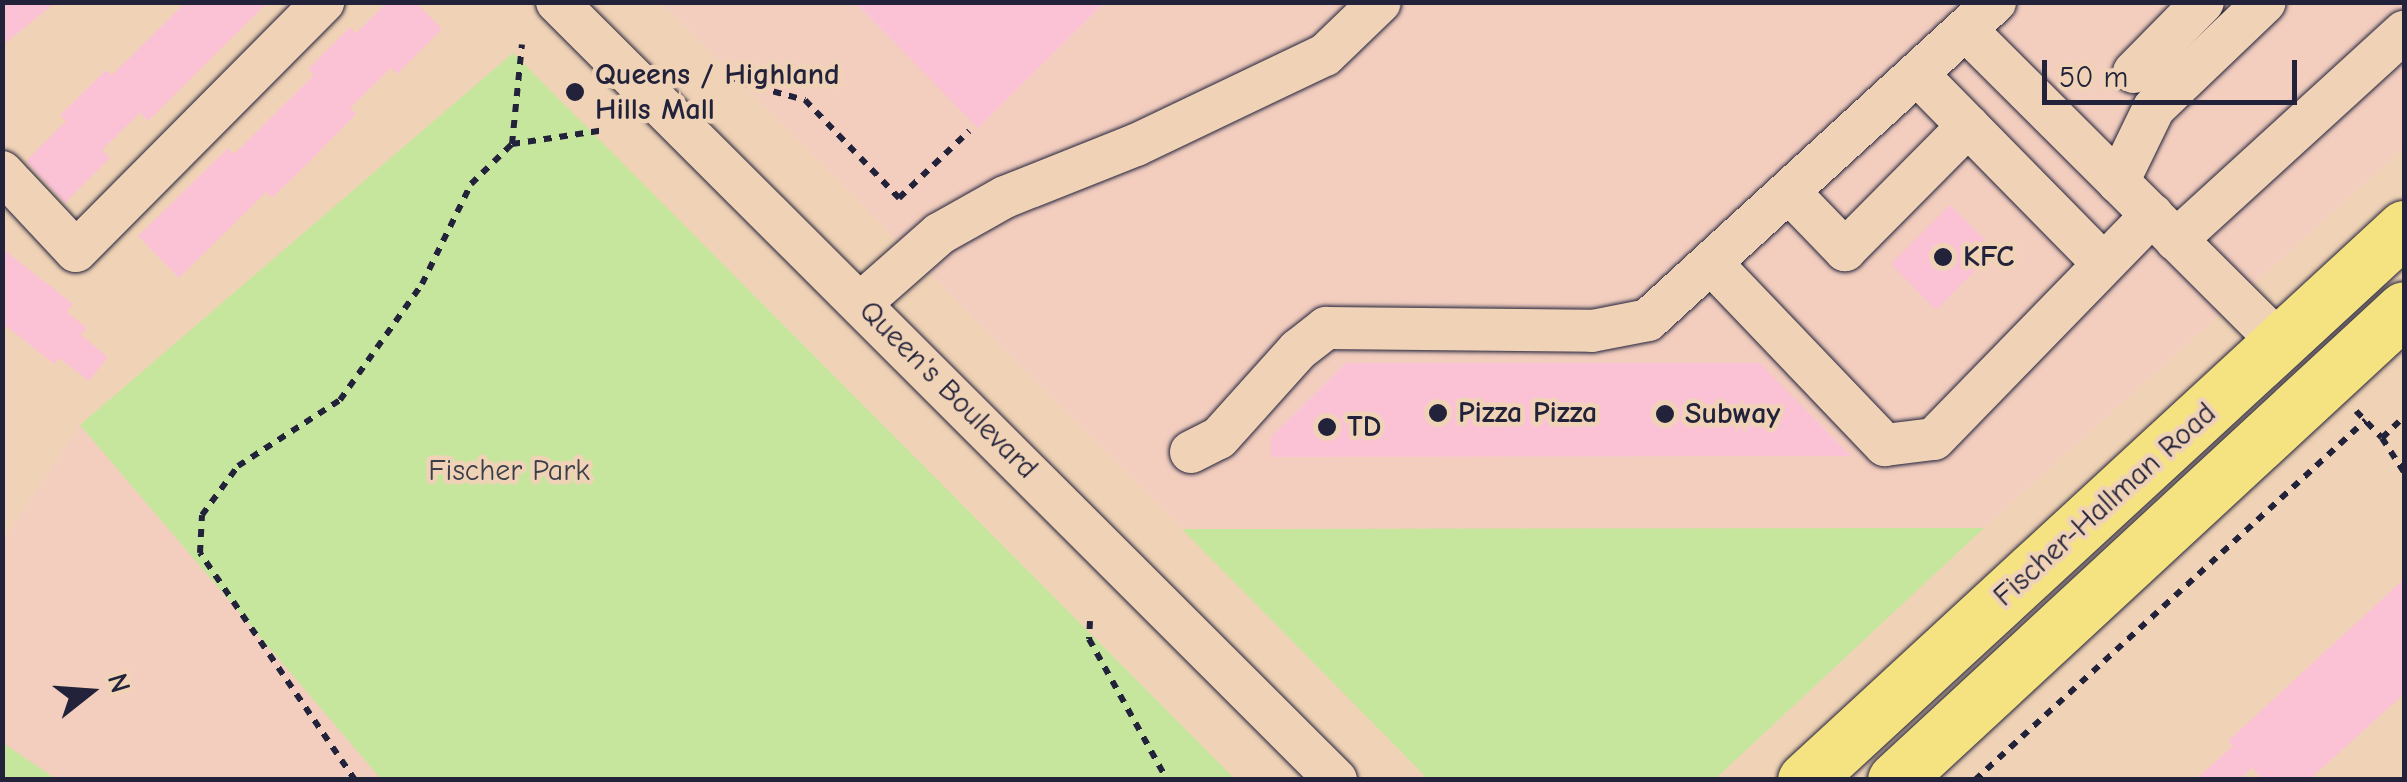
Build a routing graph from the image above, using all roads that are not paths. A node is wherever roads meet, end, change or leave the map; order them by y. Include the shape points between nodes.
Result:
1 (323, 2) edge
2 (558, 2) edge
3 (1380, 2) edge
4 (2203, 2) edge
5 (2265, 2) edge
6 (1981, 16) edge
7 (2404, 32) edge
8 (2134, 72) dead end
9 (1918, 75) junction
10 (1968, 126) junction
11 (2, 172) edge
12 (2118, 182) junction
13 (1790, 192) junction
14 (2164, 227) junction
15 (2404, 228) edge
16 (1711, 263) junction
17 (2104, 264) junction
18 (862, 302) junction
19 (2404, 309) edge
20 (2281, 344) junction
21 (1191, 452) dead end
22 (1336, 780) edge
23 (1805, 780) edge
24 (1895, 780) edge

1 - 11 street via 76,251
2 - 18 street, Queen's Boulevard
3 - 18 street via 1325,56 1005,198 940,234
4 - 8 street
5 - 12 street via 2154,108
6 - 9 street
6 - 12 street
7 - 14 street
9 - 10 street
9 - 13 street
10 - 13 street via 1845,250
10 - 17 street
12 - 14 street
13 - 16 street
14 - 17 street
14 - 20 street
15 - 20 main road, Fischer-Hallman Road
16 - 17 street via 1884,445 1934,439
16 - 21 street via 1638,325 1592,331 1326,328 1219,438
18 - 22 street, Queen's Boulevard
19 - 24 main road, Fischer-Hallman Road
20 - 23 main road, Fischer-Hallman Road

